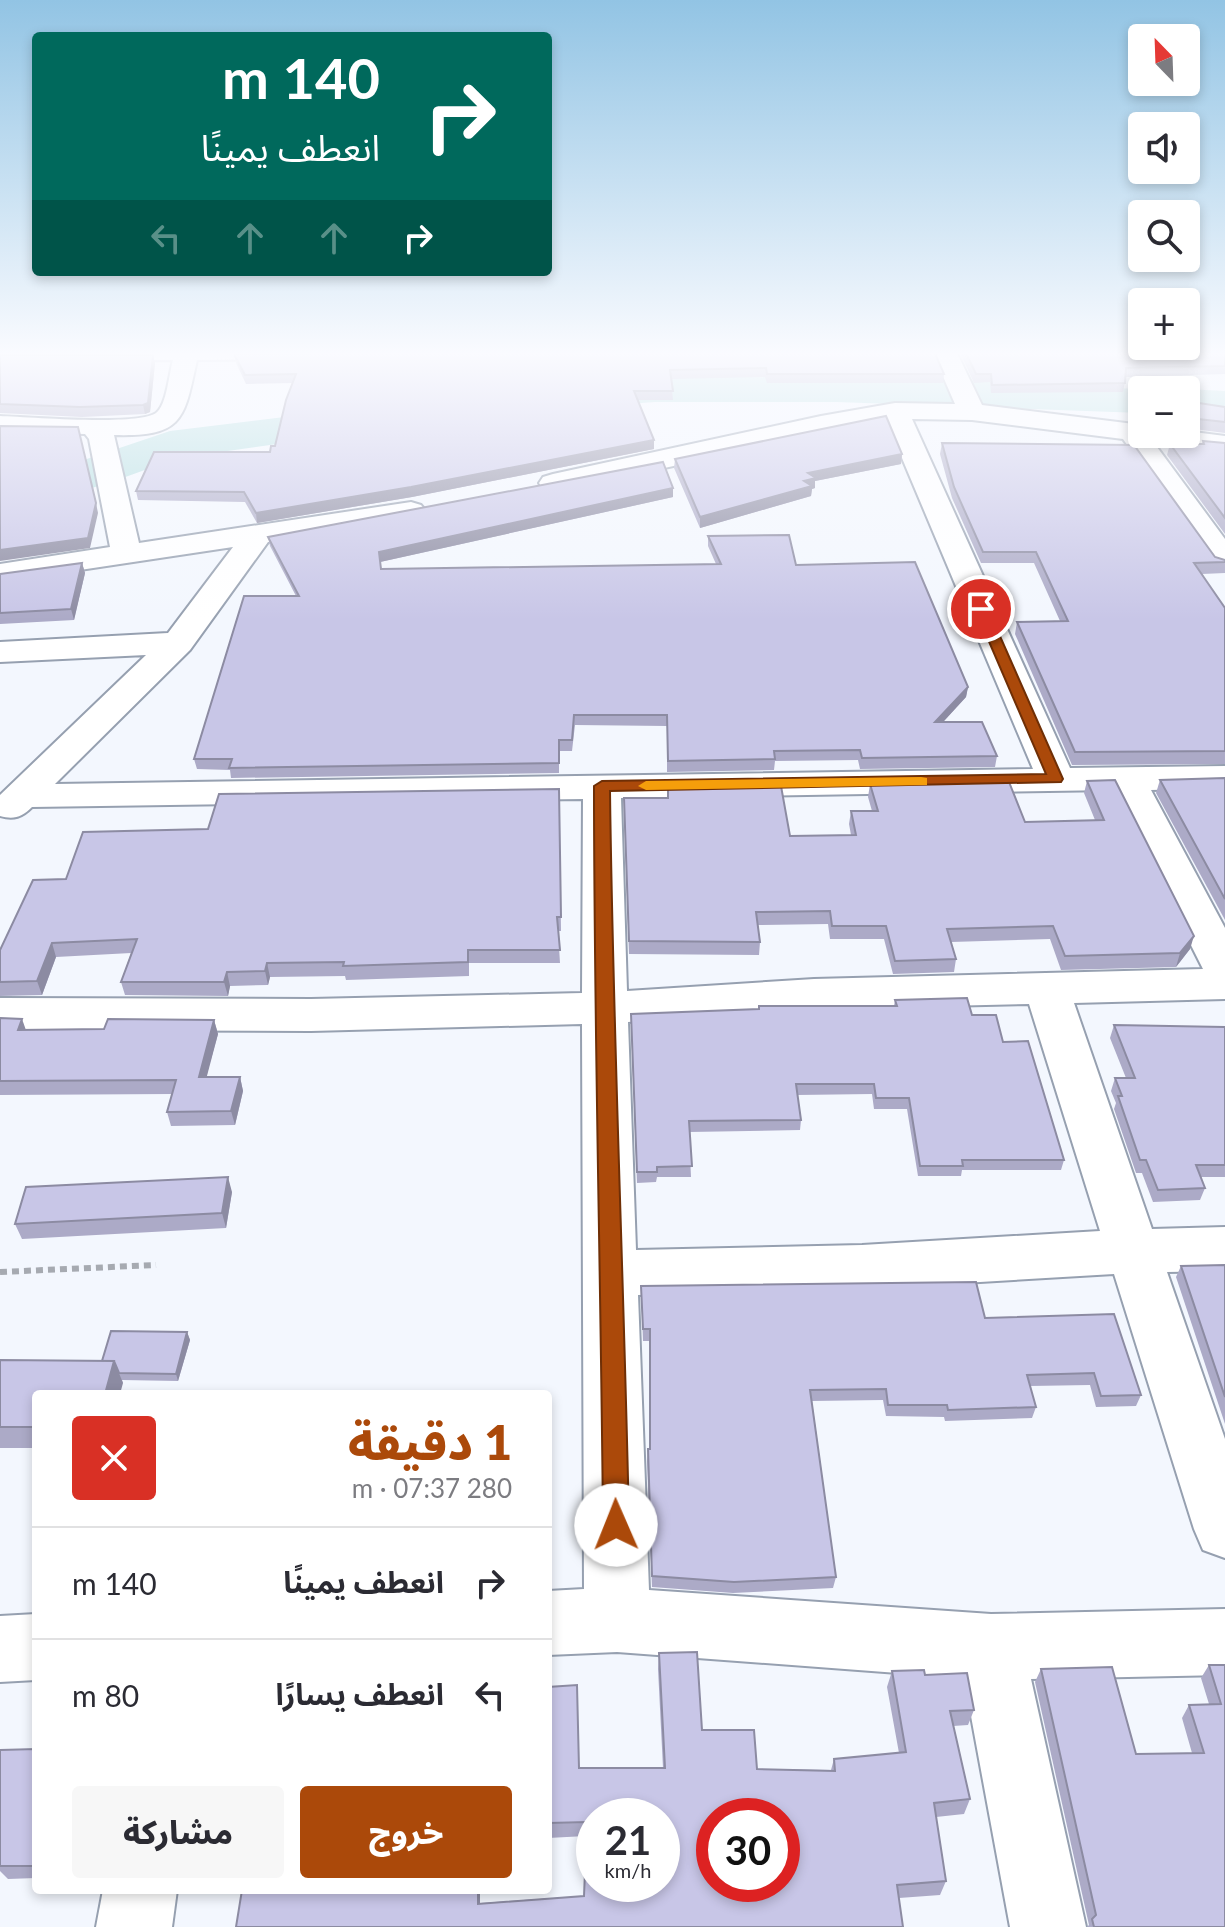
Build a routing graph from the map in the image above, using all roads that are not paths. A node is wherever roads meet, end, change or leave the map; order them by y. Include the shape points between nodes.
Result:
1 (103, 441) edge
2 (744, 441) edge
3 (908, 441) edge
4 (1202, 441) edge
5 (1225, 444) edge
6 (1151, 448) edge
7 (529, 488) edge
8 (437, 506) edge
9 (256, 537) junction
10 (127, 556) junction
11 (1225, 560) edge
12 (0, 573) edge
13 (178, 643) junction
14 (0, 652) edge
15 (1225, 777) edge
16 (1126, 778) junction
17 (1056, 779) junction
18 (602, 786) junction
19 (10, 806) edge
20 (1225, 970) edge
21 (1225, 984) edge
22 (1046, 988) junction
23 (603, 1008) junction
24 (0, 1014) edge
25 (1225, 1249) edge
26 (1135, 1251) junction
27 (612, 1273) junction
28 (1225, 1529) edge
29 (617, 1620) junction
30 (552, 1623) edge
31 (1225, 1642) edge
32 (32, 1647) edge
33 (991, 1647) junction
34 (0, 1649) edge
35 (139, 1894) edge
36 (134, 1927) edge
37 (1048, 1927) edge

1 - 10 street
2 - 7 street
3 - 17 street
4 - 5 street
6 - 11 street
8 - 9 street
9 - 10 street
9 - 13 street
10 - 12 street
13 - 14 street
13 - 19 street
15 - 16 street
16 - 17 street
16 - 20 street
17 - 18 street
18 - 19 street
18 - 23 street
21 - 22 street
22 - 23 street via 814,994
22 - 26 street
23 - 24 street via 311,1015
23 - 27 street
25 - 26 street
26 - 27 street via 862,1267
26 - 28 street
27 - 29 street
29 - 30 street
29 - 33 street
31 - 33 street
32 - 34 street
33 - 37 street
35 - 36 street

